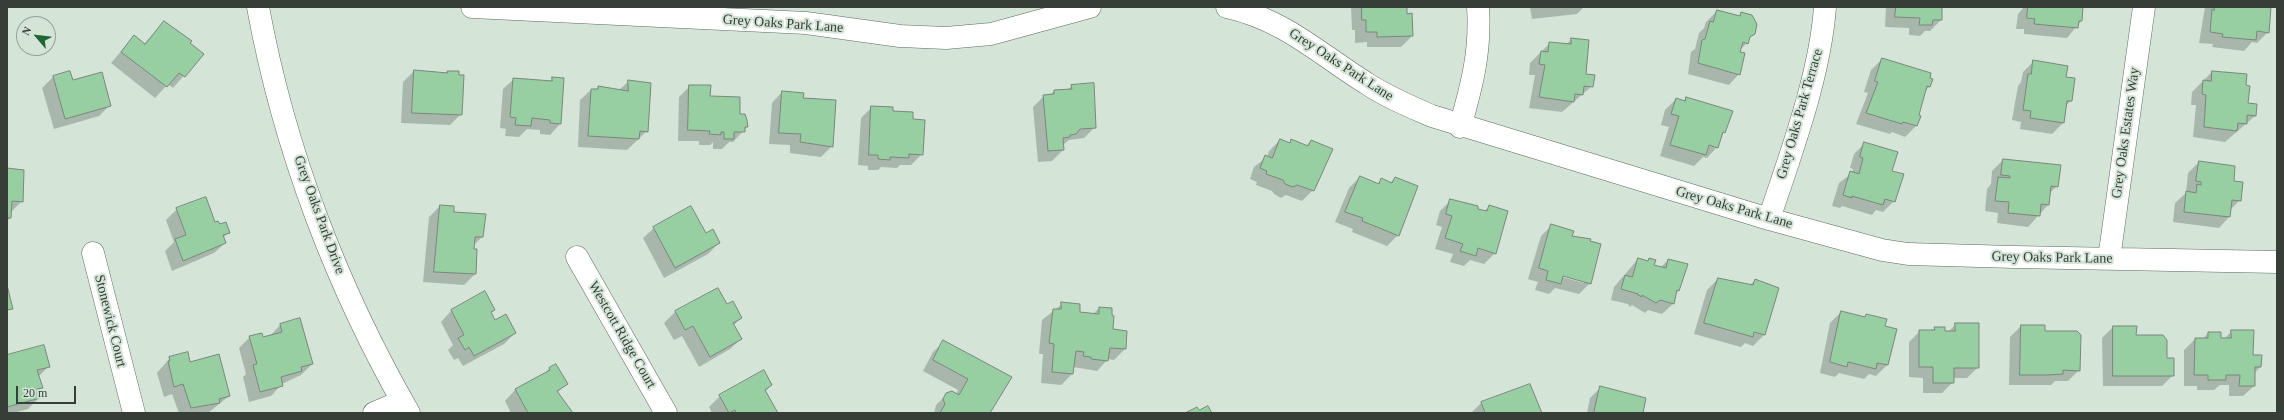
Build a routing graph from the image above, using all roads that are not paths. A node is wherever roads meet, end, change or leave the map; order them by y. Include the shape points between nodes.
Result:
1 (262, 7) edge
2 (472, 7) edge
3 (1090, 7) edge
4 (1227, 7) edge
5 (1478, 7) edge
6 (1825, 7) edge
7 (2144, 7) edge
8 (1460, 127) junction
9 (1769, 219) junction
10 (93, 253) dead end
11 (577, 257) dead end
12 (2109, 259) junction
13 (2277, 262) edge
14 (405, 407) edge
15 (134, 413) edge
16 (374, 413) edge
17 (666, 413) edge

1 - 14 street, Grey Oaks Park Drive via 284,118 315,212 350,298
2 - 3 street, Grey Oaks Park Lane via 806,23 900,36 946,38 991,34
4 - 8 street, Grey Oaks Park Lane via 1253,13 1290,31 1365,83 1397,101
5 - 8 street via 1480,34 1474,78
6 - 9 street, Grey Oaks Park Terrace via 1823,32 1797,134
7 - 12 street, Grey Oaks Estates Way
8 - 9 street, Grey Oaks Park Lane
9 - 12 street, Grey Oaks Park Lane via 1861,245 1908,254
10 - 15 street, Stonewick Court
11 - 17 street, Westcott Ridge Court
12 - 13 street, Grey Oaks Park Lane
14 - 16 street

